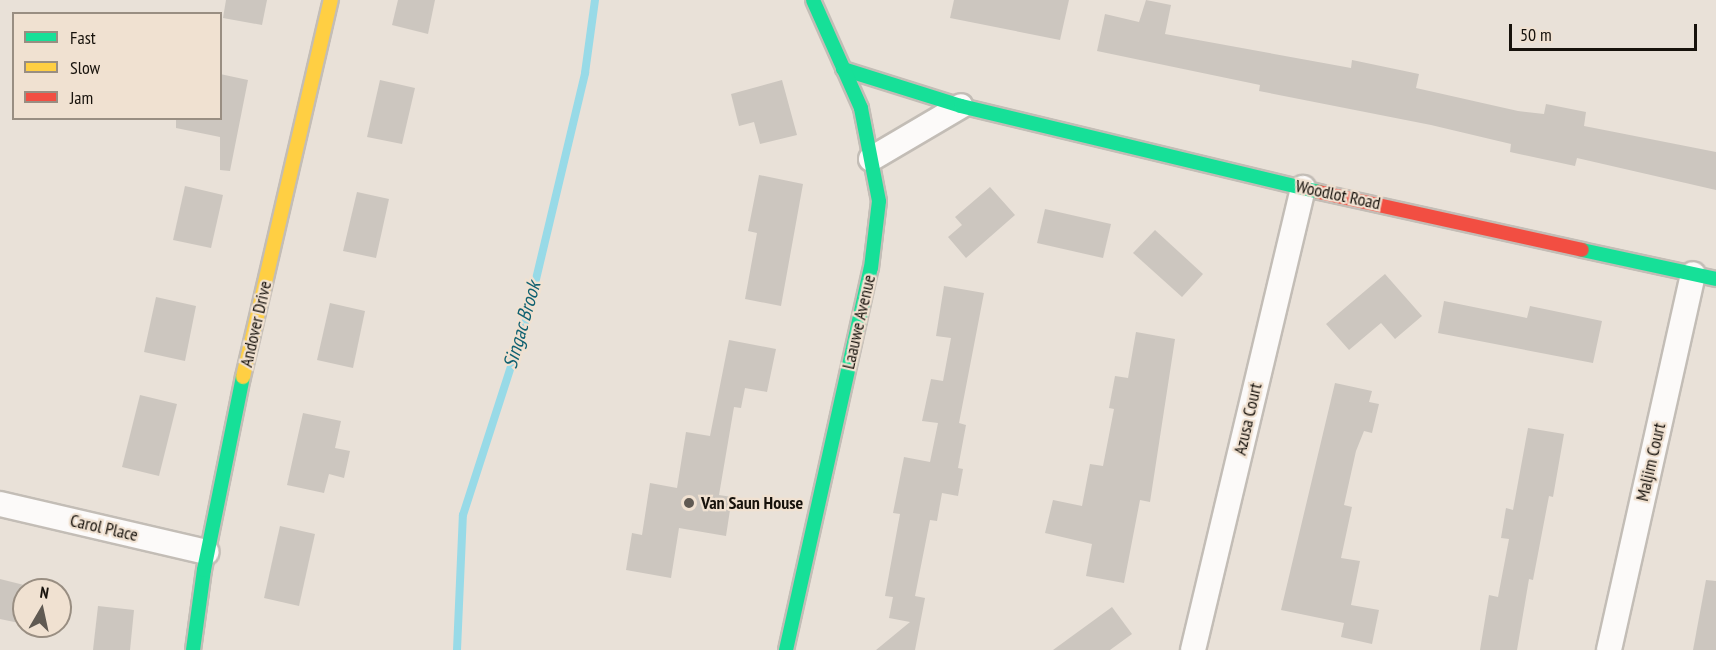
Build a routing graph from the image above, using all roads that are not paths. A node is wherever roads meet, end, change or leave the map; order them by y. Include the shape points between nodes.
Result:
1 (332, 0) edge
2 (813, 0) edge
3 (843, 69) junction
4 (961, 106) junction
5 (871, 159) junction
6 (1303, 188) junction
7 (1705, 276) edge
8 (0, 504) edge
9 (207, 552) junction
10 (193, 650) edge
11 (786, 650) edge
12 (1193, 650) edge
13 (1609, 650) edge

1 - 9 street, Andover Drive
2 - 3 street, Laauwe Avenue
3 - 4 street, Woodlot Road
3 - 5 street, Laauwe Avenue via 861,108
4 - 5 street
4 - 6 street, Woodlot Road
5 - 11 street, Laauwe Avenue via 879,201 873,258
6 - 7 street, Woodlot Road
6 - 12 street, Azusa Court
7 - 13 street, Maljim Court
8 - 9 street, Carol Place
9 - 10 street, Andover Drive

